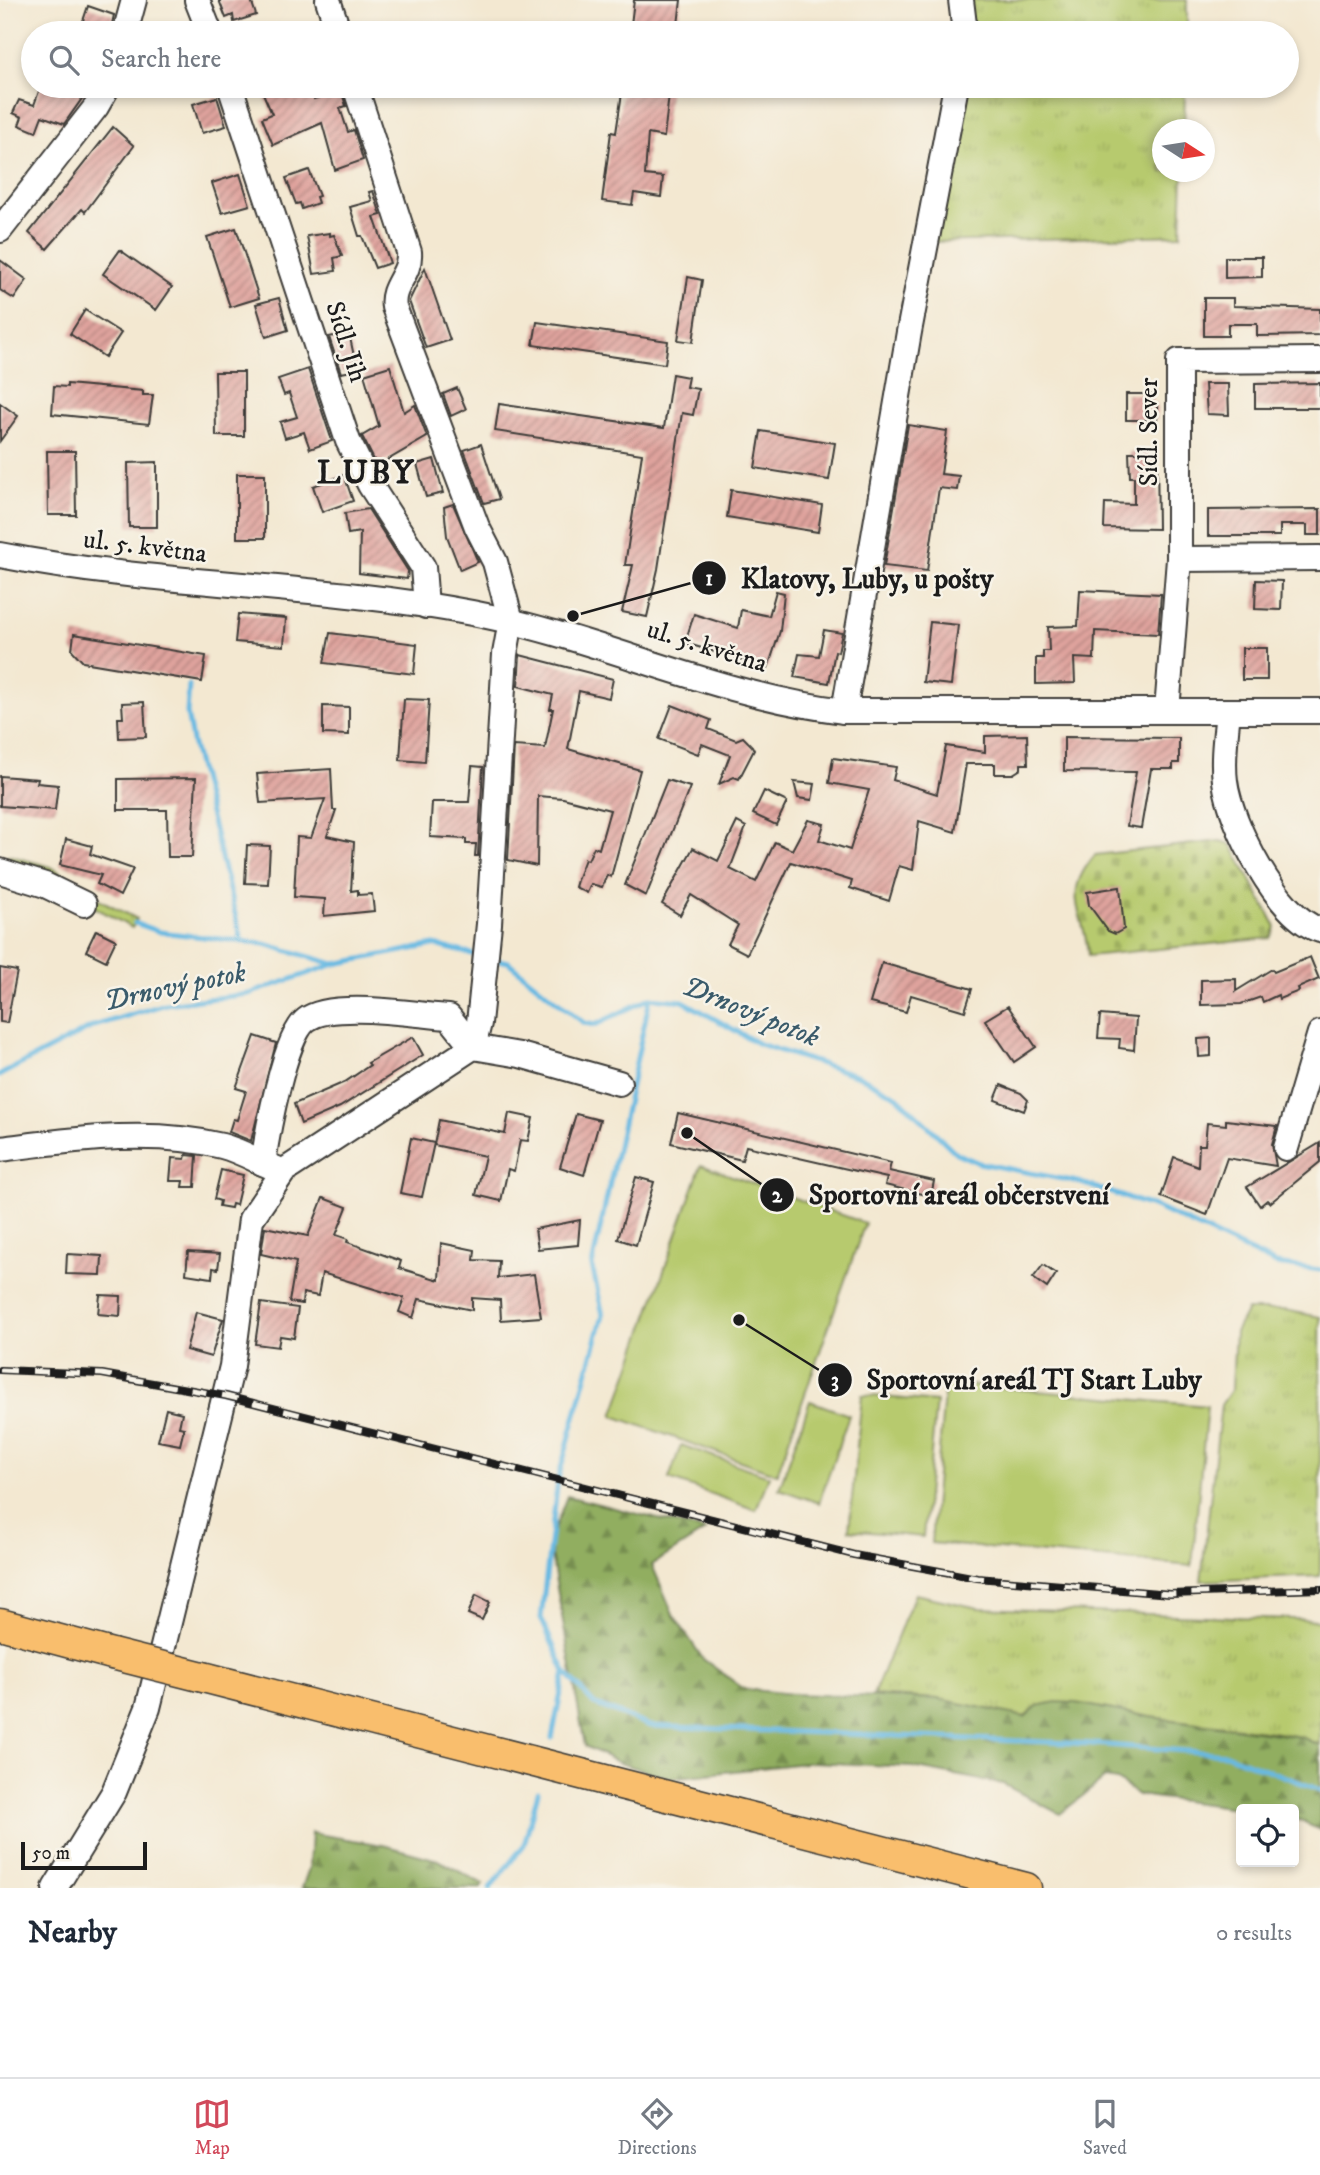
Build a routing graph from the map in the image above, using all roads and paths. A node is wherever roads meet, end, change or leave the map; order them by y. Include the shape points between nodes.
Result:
1 (134, 0) edge
2 (197, 0) edge
3 (328, 0) edge
4 (961, 0) edge
5 (128, 21) edge
6 (206, 21) edge
7 (335, 21) edge
8 (966, 21) edge
9 (101, 98) edge
10 (234, 98) edge
11 (359, 98) edge
12 (954, 98) edge
13 (0, 230) edge
14 (1320, 360) edge
15 (0, 555) edge
16 (1320, 558) edge
17 (1179, 559) junction
18 (426, 606) junction
19 (511, 621) junction
20 (1167, 710) junction
21 (845, 711) junction
22 (1228, 711) junction
23 (1320, 711) edge
24 (0, 872) edge
25 (84, 904) dead end
26 (1320, 930) edge
27 (1320, 1033) edge
28 (473, 1047) junction
29 (1315, 1065) edge
30 (619, 1083) dead end
31 (1286, 1148) dead end
32 (0, 1149) edge
33 (274, 1167) junction
34 (0, 1624) edge
35 (55, 1888) edge
36 (1026, 1888) edge

1 - 5 street
2 - 6 street
3 - 7 street
4 - 8 street
9 - 13 street
10 - 18 street, Sídl. Jih via 348,441 361,470 423,567
11 - 19 street via 409,252 409,267 395,290 394,307 477,527 495,562
12 - 21 street
14 - 17 street, Sídl. Sever via 1179,361
15 - 18 street, ul. 5. května via 81,570
16 - 17 street
17 - 20 street, Sídl. Sever
18 - 19 street, ul. 5. května
19 - 21 street, ul. 5. května via 778,700
19 - 28 street via 505,654 484,986
20 - 21 street, ul. 5. května
20 - 22 street, ul. 5. května
22 - 23 street, ul. 5. května
22 - 26 street via 1225,781 1243,838 1286,908
24 - 25 street via 45,885
27 - 29 street
28 - 30 street
28 - 33 street
28 - 33 street via 449,1017 328,1011 305,1021 292,1044 270,1117
29 - 31 street
32 - 33 street via 126,1137 177,1138 224,1146
33 - 35 street via 251,1219 228,1386 148,1708 114,1792
34 - 36 main road, bridge

